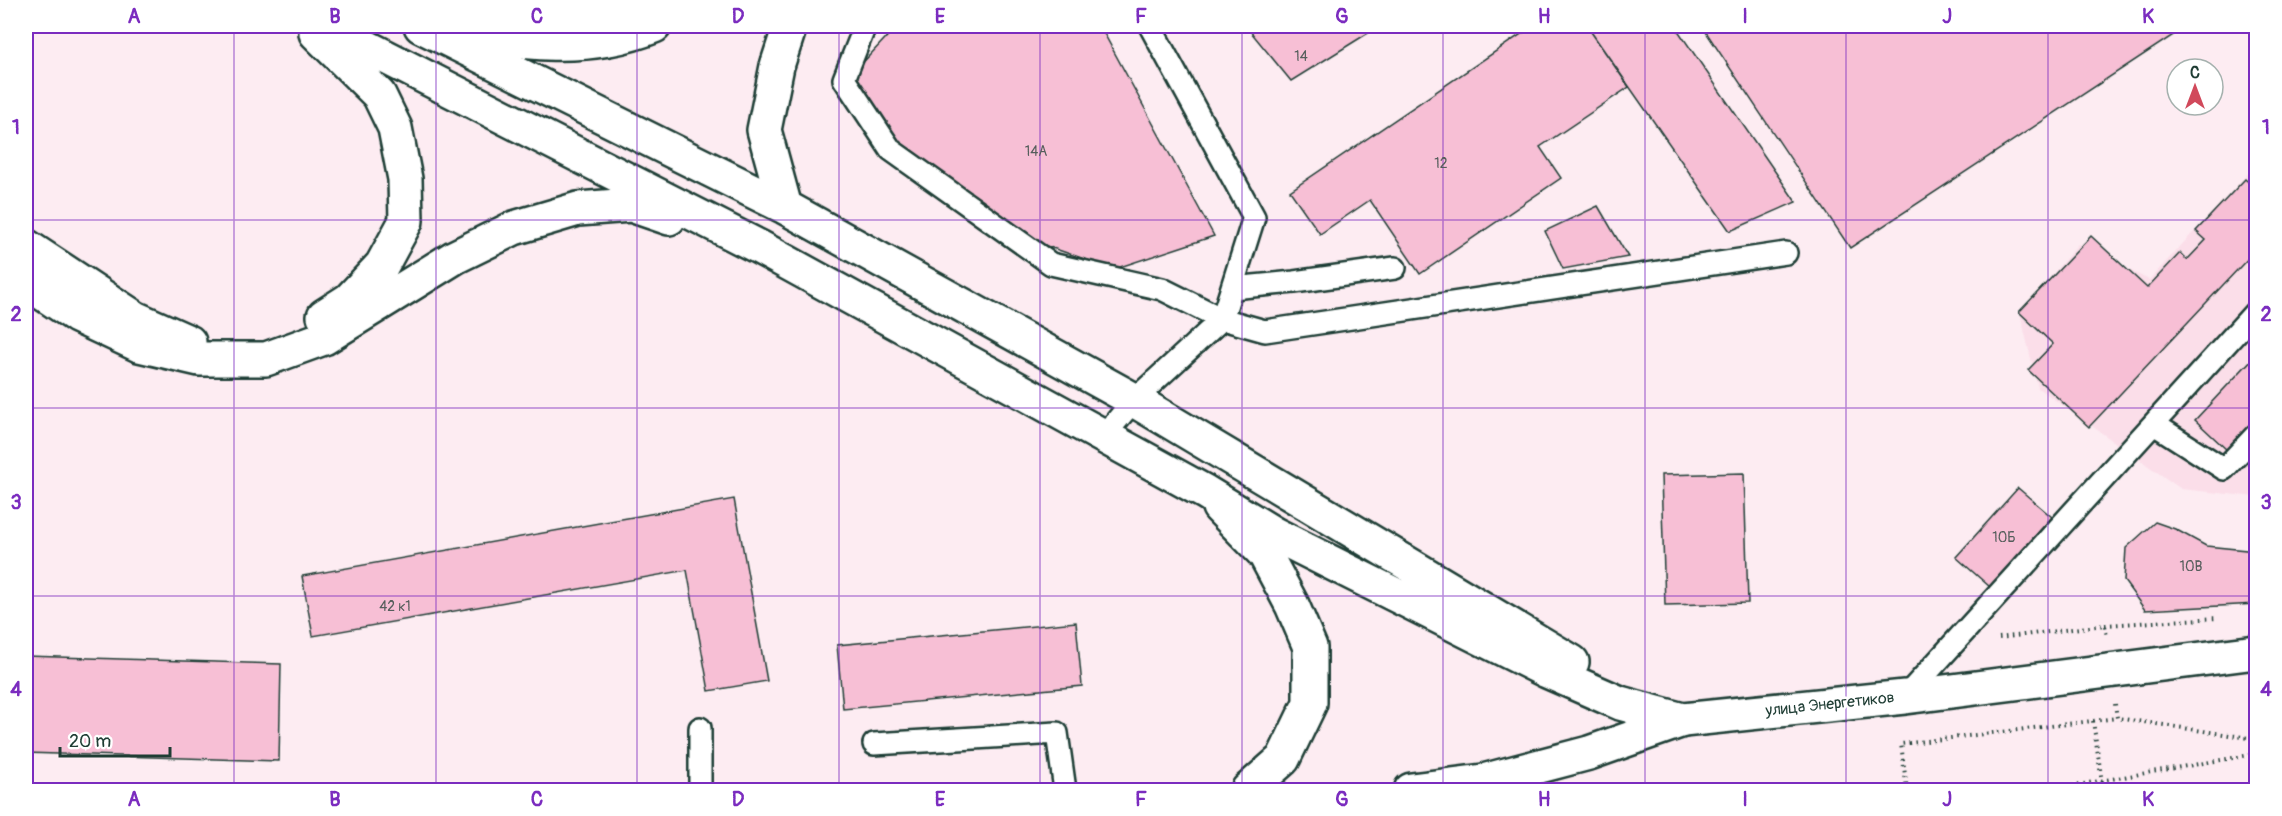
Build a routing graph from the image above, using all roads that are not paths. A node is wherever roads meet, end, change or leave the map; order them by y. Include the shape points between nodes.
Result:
1 (308, 26) edge
2 (325, 26) edge
3 (421, 26) edge
4 (452, 26) edge
5 (654, 26) edge
6 (790, 26) edge
7 (865, 26) edge
8 (1150, 26) edge
9 (785, 207) junction
10 (26, 246) edge
11 (759, 247) junction
12 (1786, 253) dead end
13 (1395, 268) dead end
14 (26, 282) edge
15 (1232, 288) junction
16 (2256, 311) edge
17 (1222, 319) junction
18 (1134, 400) junction
19 (2154, 424) junction
20 (2256, 435) edge
21 (1103, 437) junction
22 (1205, 492) junction
23 (2256, 652) edge
24 (1905, 697) junction
25 (1683, 720) junction
26 (700, 729) dead end
27 (874, 744) dead end
28 (700, 790) edge
29 (1065, 790) edge
30 (1248, 790) edge
31 (1411, 790) edge

1 - 10 main road via 379,95 395,128 405,178 406,221 382,265 349,300 298,332 243,345 191,343 135,318
2 - 11 main road
3 - 9 main road
4 - 5 main road via 478,34 555,45 606,39
6 - 9 main road via 764,130
7 - 17 lane via 844,79 891,150 1051,264 1162,289
8 - 15 lane via 1254,217
9 - 18 main road
11 - 14 main road via 631,205 578,209 514,228 455,257 324,338 266,359 199,359 139,345 77,316
11 - 21 main road
12 - 17 lane via 1265,331
13 - 15 lane
15 - 17 lane
16 - 19 lane
17 - 18 lane
18 - 21 lane
18 - 25 main road via 1562,656
19 - 20 lane via 2224,469
19 - 24 lane
21 - 22 main road
22 - 25 main road via 1274,534 1547,672 1620,703
22 - 30 main road via 1264,554 1310,647 1310,703 1283,759
23 - 24 main road, улица Энергетиков
24 - 25 main road, улица Энергетиков
25 - 31 main road, улица Энергетиков via 1589,753 1494,778
26 - 28 lane
27 - 29 lane via 1057,733

